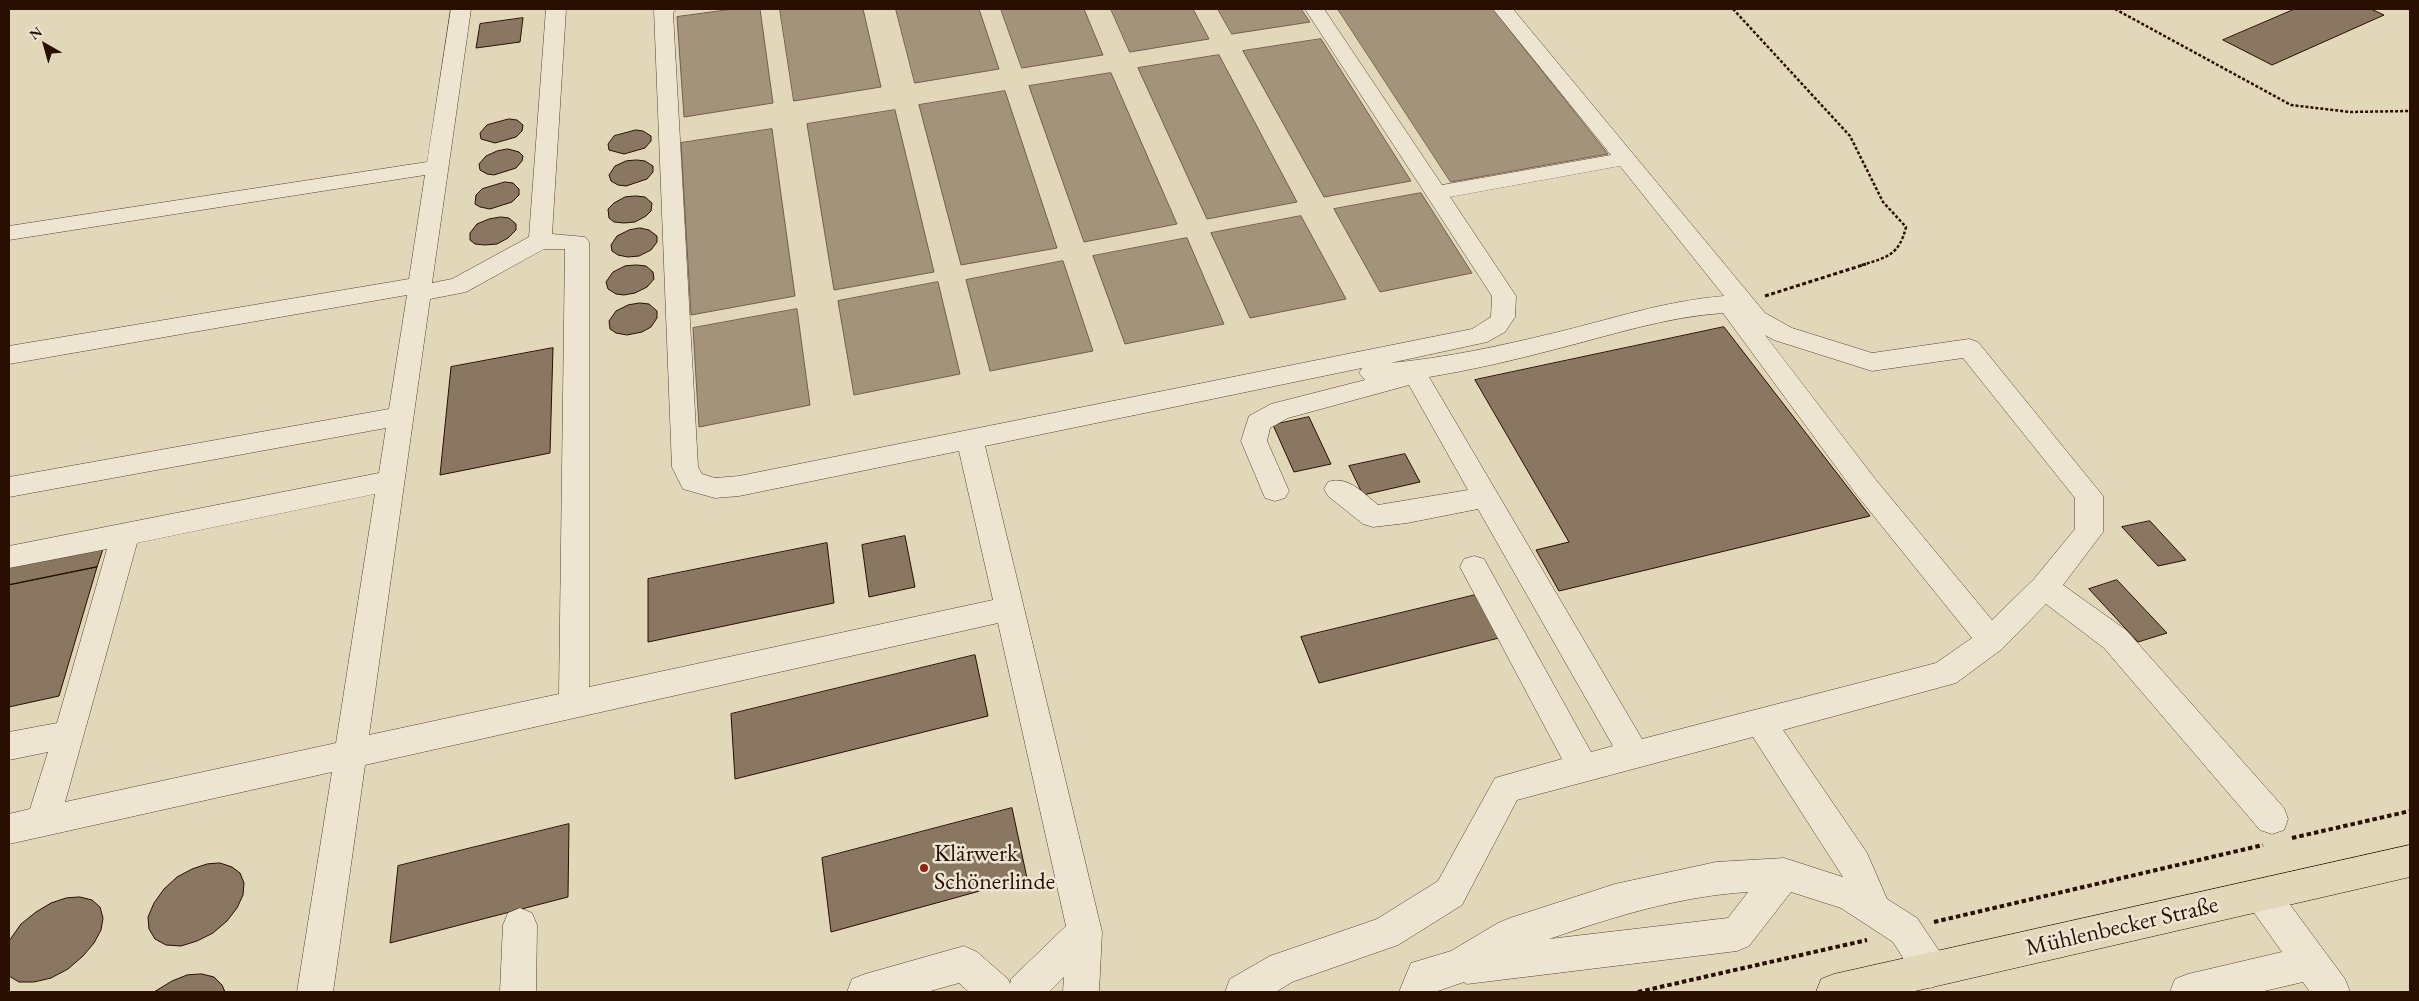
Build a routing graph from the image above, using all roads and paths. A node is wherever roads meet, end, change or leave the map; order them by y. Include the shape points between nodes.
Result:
1 (461, 9) edge
2 (556, 9) edge
3 (666, 9) edge
4 (1315, 9) edge
5 (1503, 9) edge
6 (1733, 9) edge
7 (2115, 9) edge
8 (2410, 111) edge
9 (1625, 158) junction
10 (437, 167) junction
11 (1436, 194) junction
12 (9, 233) edge
13 (540, 241) junction
14 (419, 289) junction
15 (1735, 303) junction
16 (9, 355) edge
17 (1423, 371) junction
18 (1220, 388) junction
19 (400, 416) junction
20 (970, 439) junction
21 (391, 481) junction
22 (9, 487) edge
23 (1338, 489) dead end
24 (1275, 490) dead end
25 (1485, 497) junction
26 (125, 534) junction
27 (9, 557) edge
28 (1474, 567) dead end
29 (2044, 587) junction
30 (1010, 608) junction
31 (1991, 640) junction
32 (574, 704) junction
33 (1760, 721) junction
34 (69, 734) junction
35 (9, 746) edge
36 (350, 754) junction
37 (1634, 754) junction
38 (1583, 768) junction
39 (2410, 811) edge
40 (42, 822) junction
41 (9, 829) edge
42 (2273, 835) junction
43 (2410, 862) edge
44 (1784, 874) junction
45 (2262, 895) junction
46 (1875, 911) junction
47 (520, 925) dead end
48 (1905, 930) junction
49 (1084, 932) junction
50 (2311, 962) junction
51 (1458, 967) junction
52 (1931, 970) junction
53 (315, 992) edge
54 (518, 992) edge
55 (865, 992) edge
56 (995, 992) edge
57 (1024, 992) edge
58 (1081, 992) edge
59 (1243, 992) edge
60 (1417, 992) edge
61 (1638, 992) edge
62 (1834, 992) edge
63 (2188, 992) edge
64 (2332, 992) edge

1 - 10 lane
2 - 13 lane
3 - 20 lane via 663,10 685,467 693,482 715,488 739,486
4 - 11 lane
5 - 9 lane
6 - 15 path via 1850,136 1883,202 1906,227 1902,243 1888,257
7 - 8 path via 2292,105 2322,111
9 - 11 lane
9 - 15 lane
10 - 12 lane
10 - 14 lane
11 - 18 lane via 1504,296 1506,311 1498,326 1478,336
13 - 14 lane via 458,286
13 - 32 lane via 577,242
14 - 16 lane
14 - 19 lane
15 - 17 lane via 1689,307 1628,320 1555,341
15 - 29 lane via 1783,334 1872,362 1969,348 2089,496 2089,532
15 - 31 lane via 1866,487
17 - 18 lane via 1390,371 1263,391
17 - 24 lane via 1392,383 1280,411 1258,423 1254,441
17 - 25 lane
18 - 20 lane
19 - 21 lane
19 - 22 lane
20 - 30 lane
21 - 26 lane
21 - 36 lane
23 - 25 lane via 1373,516
25 - 37 lane
26 - 27 lane
26 - 34 lane
28 - 38 lane
29 - 31 lane
29 - 42 lane via 2115,639
30 - 32 lane
30 - 49 lane
31 - 33 lane via 1945,674
32 - 36 lane
33 - 37 lane
33 - 46 lane via 1855,864
34 - 35 lane
34 - 40 lane
36 - 40 lane
36 - 53 lane
37 - 38 lane
38 - 59 lane via 1506,788 1450,893 1386,933 1283,968
39 - 42 path
40 - 41 lane
42 - 48 path
43 - 45 main road, Mühlenbecker Straße
44 - 46 lane via 1850,895
44 - 51 lane via 1716,878 1615,900 1510,936
44 - 51 lane via 1737,934
45 - 50 lane
45 - 52 main road, Mühlenbecker Straße
46 - 48 lane
47 - 54 lane
48 - 52 lane
48 - 61 path via 1822,952
49 - 57 lane
49 - 58 lane
50 - 63 lane
50 - 64 lane
51 - 60 lane via 1424,976
52 - 62 main road, Mühlenbecker Straße
55 - 56 lane via 964,964

